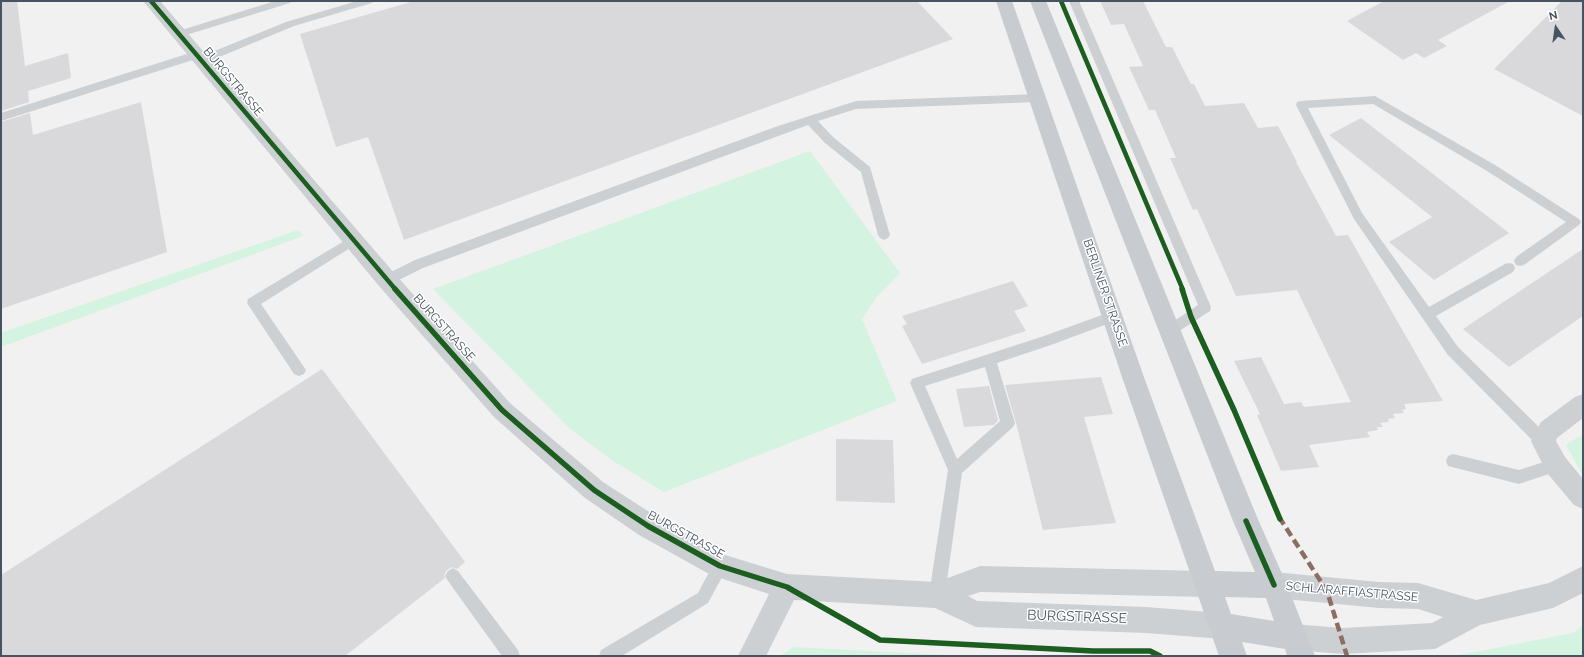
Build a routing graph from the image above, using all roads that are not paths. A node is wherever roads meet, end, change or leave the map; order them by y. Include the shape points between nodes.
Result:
1 (151, 1) edge
2 (286, 1) edge
3 (368, 1) edge
4 (1004, 1) edge
5 (1038, 1) edge
6 (1074, 1) edge
7 (179, 34) junction
8 (199, 57) junction
9 (1038, 98) junction
10 (1, 117) edge
11 (810, 120) junction
12 (1579, 222) edge
13 (884, 235) dead end
14 (354, 240) junction
15 (1520, 261) dead end
16 (1509, 268) dead end
17 (387, 280) junction
18 (1427, 315) junction
19 (1113, 316) junction
20 (1170, 331) junction
21 (990, 360) junction
22 (299, 370) dead end
23 (1583, 404) edge
24 (1543, 441) junction
25 (1453, 462) dead end
26 (1556, 465) junction
27 (956, 470) junction
28 (1583, 497) edge
29 (720, 566) junction
30 (453, 576) dead end
31 (1583, 579) edge
32 (1206, 584) junction
33 (1274, 585) junction
34 (787, 587) junction
35 (937, 595) junction
36 (1476, 613) junction
37 (1222, 626) junction
38 (1297, 647) edge
39 (512, 656) edge
40 (607, 656) edge
41 (752, 656) edge
42 (1233, 656) edge

1 - 7 street, BURGSTRASSE
2 - 7 lane
3 - 8 lane via 290,24
4 - 9 main road, BERLINER STRASSE
5 - 20 main road
6 - 20 lane via 1205,307
7 - 8 street, BURGSTRASSE
8 - 10 lane
8 - 14 street, BURGSTRASSE
9 - 11 lane via 856,105
9 - 19 main road, BERLINER STRASSE
11 - 13 lane via 828,140 866,170
11 - 17 lane via 771,132 426,261
12 - 15 lane
12 - 18 lane via 1375,100 1301,105 1358,216
14 - 17 street, BURGSTRASSE
14 - 22 lane via 253,303
16 - 18 lane
17 - 29 street, BURGSTRASSE via 502,410 547,450 594,490 648,526
18 - 24 lane via 1453,352
19 - 21 lane
19 - 32 main road, BERLINER STRASSE
20 - 33 main road
21 - 27 lane via 1008,423
21 - 27 lane via 917,383
23 - 24 street via 1549,430
24 - 26 street
25 - 26 lane via 1519,477
26 - 28 street
27 - 35 lane
29 - 34 street, BURGSTRASSE
29 - 40 lane via 702,598
30 - 39 lane
31 - 36 street, SCHLARAFFIASTRASSE via 1553,595
32 - 33 main road
32 - 35 street, BURGSTRASSE via 980,578
32 - 37 main road, BERLINER STRASSE
33 - 36 street, SCHLARAFFIASTRASSE via 1371,595 1418,596
33 - 38 main road
34 - 35 street, BURGSTRASSE
34 - 41 street
35 - 37 street, BURGSTRASSE via 976,614 1146,620
36 - 38 street, SCHLARAFFIASTRASSE via 1435,636 1343,641
37 - 38 main road
37 - 42 main road, BERLINER STRASSE

